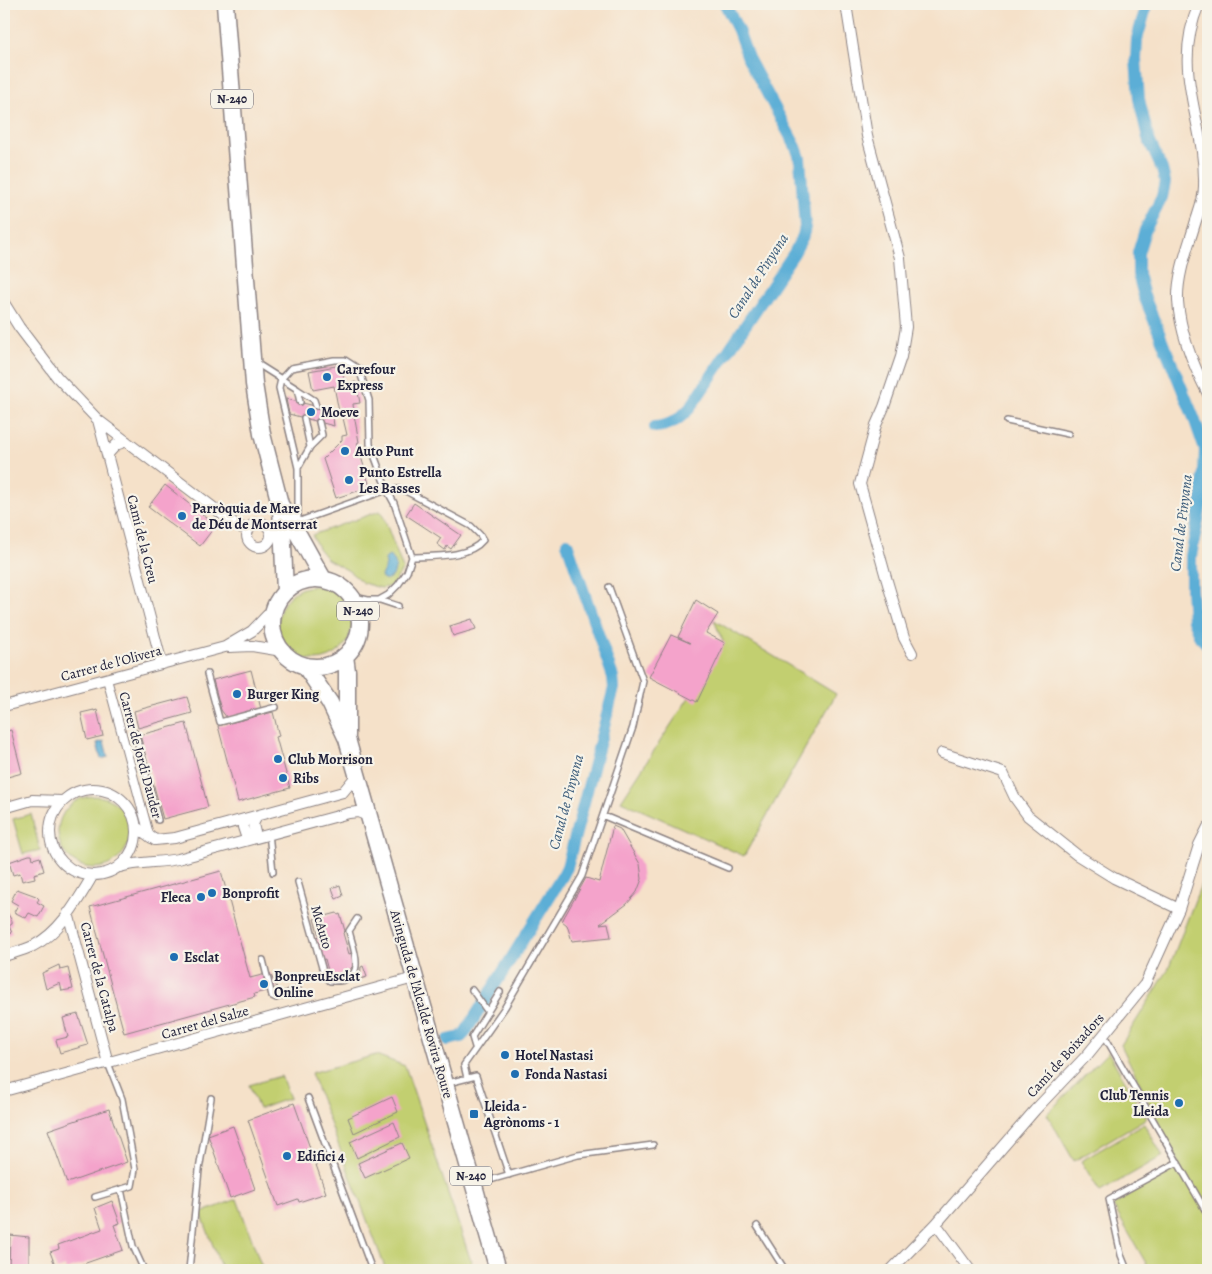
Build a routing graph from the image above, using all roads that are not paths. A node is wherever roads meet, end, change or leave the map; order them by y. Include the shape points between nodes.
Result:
1 (225, 4) edge
2 (846, 4) edge
3 (1199, 4) edge
4 (4, 303) edge
5 (251, 360) junction
6 (282, 380) junction
7 (297, 390) junction
8 (1208, 394) edge
9 (300, 402) dead end
10 (316, 406) dead end
11 (304, 418) dead end
12 (98, 420) junction
13 (1007, 421) dead end
14 (319, 422) dead end
15 (1068, 434) dead end
16 (126, 441) junction
17 (310, 447) junction
18 (107, 455) junction
19 (298, 468) junction
20 (387, 490) junction
21 (280, 504) junction
22 (297, 523) junction
23 (248, 531) dead end
24 (412, 557) junction
25 (324, 580) junction
26 (609, 587) dead end
27 (284, 592) junction
28 (350, 596) junction
29 (379, 600) junction
30 (398, 606) dead end
31 (275, 607) junction
32 (225, 647) junction
33 (282, 651) junction
34 (912, 652) dead end
35 (345, 656) junction
36 (162, 664) junction
37 (305, 666) junction
38 (207, 674) dead end
39 (107, 679) junction
40 (4, 706) edge
41 (276, 707) dead end
42 (135, 733) dead end
43 (347, 738) junction
44 (942, 753) dead end
45 (357, 775) junction
46 (62, 801) junction
47 (4, 808) edge
48 (258, 816) junction
49 (368, 816) junction
50 (604, 816) junction
51 (158, 820) dead end
52 (243, 820) junction
53 (136, 827) junction
54 (1208, 827) edge
55 (270, 833) junction
56 (150, 838) junction
57 (252, 838) junction
58 (116, 868) junction
59 (728, 868) dead end
60 (272, 872) dead end
61 (93, 875) junction
62 (298, 882) dead end
63 (1179, 909) junction
64 (68, 913) junction
65 (357, 919) dead end
66 (4, 956) edge
67 (263, 960) dead end
68 (414, 978) junction
69 (298, 989) dead end
70 (472, 990) dead end
71 (500, 992) dead end
72 (486, 1010) junction
73 (1104, 1034) junction
74 (475, 1047) junction
75 (108, 1063) junction
76 (467, 1078) junction
77 (444, 1084) junction
78 (4, 1091) edge
79 (211, 1098) dead end
80 (308, 1098) dead end
81 (653, 1145) dead end
82 (1178, 1162) junction
83 (509, 1176) junction
84 (473, 1185) junction
85 (121, 1189) junction
86 (95, 1197) dead end
87 (1208, 1214) edge
88 (936, 1224) junction
89 (756, 1226) dead end
90 (144, 1270) edge
91 (188, 1270) edge
92 (372, 1270) edge
93 (497, 1270) edge
94 (785, 1270) edge
95 (891, 1270) edge
96 (970, 1270) edge
97 (1127, 1270) edge

1 - 5 main road, N-240
2 - 34 street via 866,136 900,258 906,327 901,357 876,426 860,484 904,638
3 - 8 street via 1187,44 1187,71 1200,140 1204,188 1178,292 1186,342
4 - 12 street, Camí de la Creu via 57,377
5 - 6 lane
5 - 21 main road, N-240 via 257,409
6 - 7 lane
6 - 19 lane via 280,388
6 - 20 lane via 291,368 334,360 345,360 359,370 369,400 370,444
7 - 9 lane
7 - 10 lane via 314,400
11 - 17 lane
12 - 16 street, Camí de la Creu
12 - 18 street, Camí de la Creu
13 - 15 lane
14 - 17 lane via 322,435
16 - 18 street via 116,445
16 - 23 street, Camí de la Creu
17 - 19 lane
18 - 36 street, Camí de la Creu
19 - 22 lane
20 - 22 lane
20 - 24 lane
20 - 24 lane via 402,489 471,526 483,540 474,548 451,555
21 - 22 main road, N-240
21 - 27 main road, N-240
22 - 25 main road, N-240
24 - 29 lane via 398,585
25 - 27 main road via 303,581
25 - 28 main road, N-240 via 341,587
26 - 50 lane via 643,681 633,727
27 - 31 main road
28 - 29 lane
28 - 35 main road, N-240 via 358,609 360,624 357,638
29 - 30 lane
31 - 32 street, Carrer de l'Olivera via 252,631
31 - 33 main road via 272,627
32 - 33 street, Carrer de l'Olivera via 252,646
32 - 36 street, Carrer de l'Olivera
33 - 37 main road, N-240
35 - 37 main road via 326,666
35 - 43 main road, N-240
36 - 39 street, Carrer de l'Olivera
37 - 43 main road, N-240 via 330,703
38 - 41 lane via 220,722
39 - 40 street, Carrer de l'Olivera
39 - 56 street, Carrer de Jordi Dauder
42 - 51 lane
43 - 45 main road, Avinguda de l'Alcalde Rovira Roure / N-240
44 - 63 street via 1003,773 1028,816 1077,855 1114,878
45 - 48 street via 343,792
45 - 49 main road, Avinguda de l'Alcalde Rovira Roure / N-240
46 - 47 street via 32,800
46 - 53 street via 87,789 114,794 132,814
46 - 61 street via 54,812 50,841 66,866 78,873
48 - 52 street
48 - 57 street via 253,824
49 - 55 street via 349,813
49 - 68 main road, Avinguda de l'Alcalde Rovira Roure / N-240
50 - 59 lane
50 - 74 lane via 582,876 505,1007
52 - 56 street via 175,838
52 - 57 street via 243,827
53 - 56 street
53 - 58 street via 132,850
54 - 63 street, Camí de Boixadors
55 - 57 street
55 - 60 lane
57 - 58 street via 167,861
58 - 61 street
61 - 64 street, Carrer de la Catalpa
62 - 65 lane, McAuto via 324,975 330,981 342,980 355,972 358,964 349,931
63 - 73 street, Camí de Boixadors via 1145,984
64 - 66 street via 52,933 34,946
64 - 75 street, Carrer de la Catalpa
67 - 69 lane via 272,996 276,998
68 - 75 street, Carrer del Salze
68 - 77 main road, Avinguda de l'Alcalde Rovira Roure / N-240
70 - 72 lane
71 - 72 lane
72 - 74 lane via 472,1037
73 - 82 lane
73 - 88 street, Camí de Boixadors
74 - 76 lane via 464,1065
75 - 78 street, Carrer del Salze
75 - 85 lane via 122,1099 135,1169 132,1186
76 - 77 lane
76 - 83 lane via 476,1076
77 - 84 main road, Avinguda de l'Alcalde Rovira Roure / N-240
79 - 91 lane
80 - 92 lane
81 - 83 lane via 578,1155
82 - 87 lane
82 - 97 lane via 1108,1199
83 - 84 lane
84 - 93 main road, Avinguda de l'Alcalde Rovira Roure / N-240
85 - 86 lane
85 - 90 lane via 133,1246
88 - 95 street, Camí de Boixadors
88 - 96 street
89 - 94 lane

